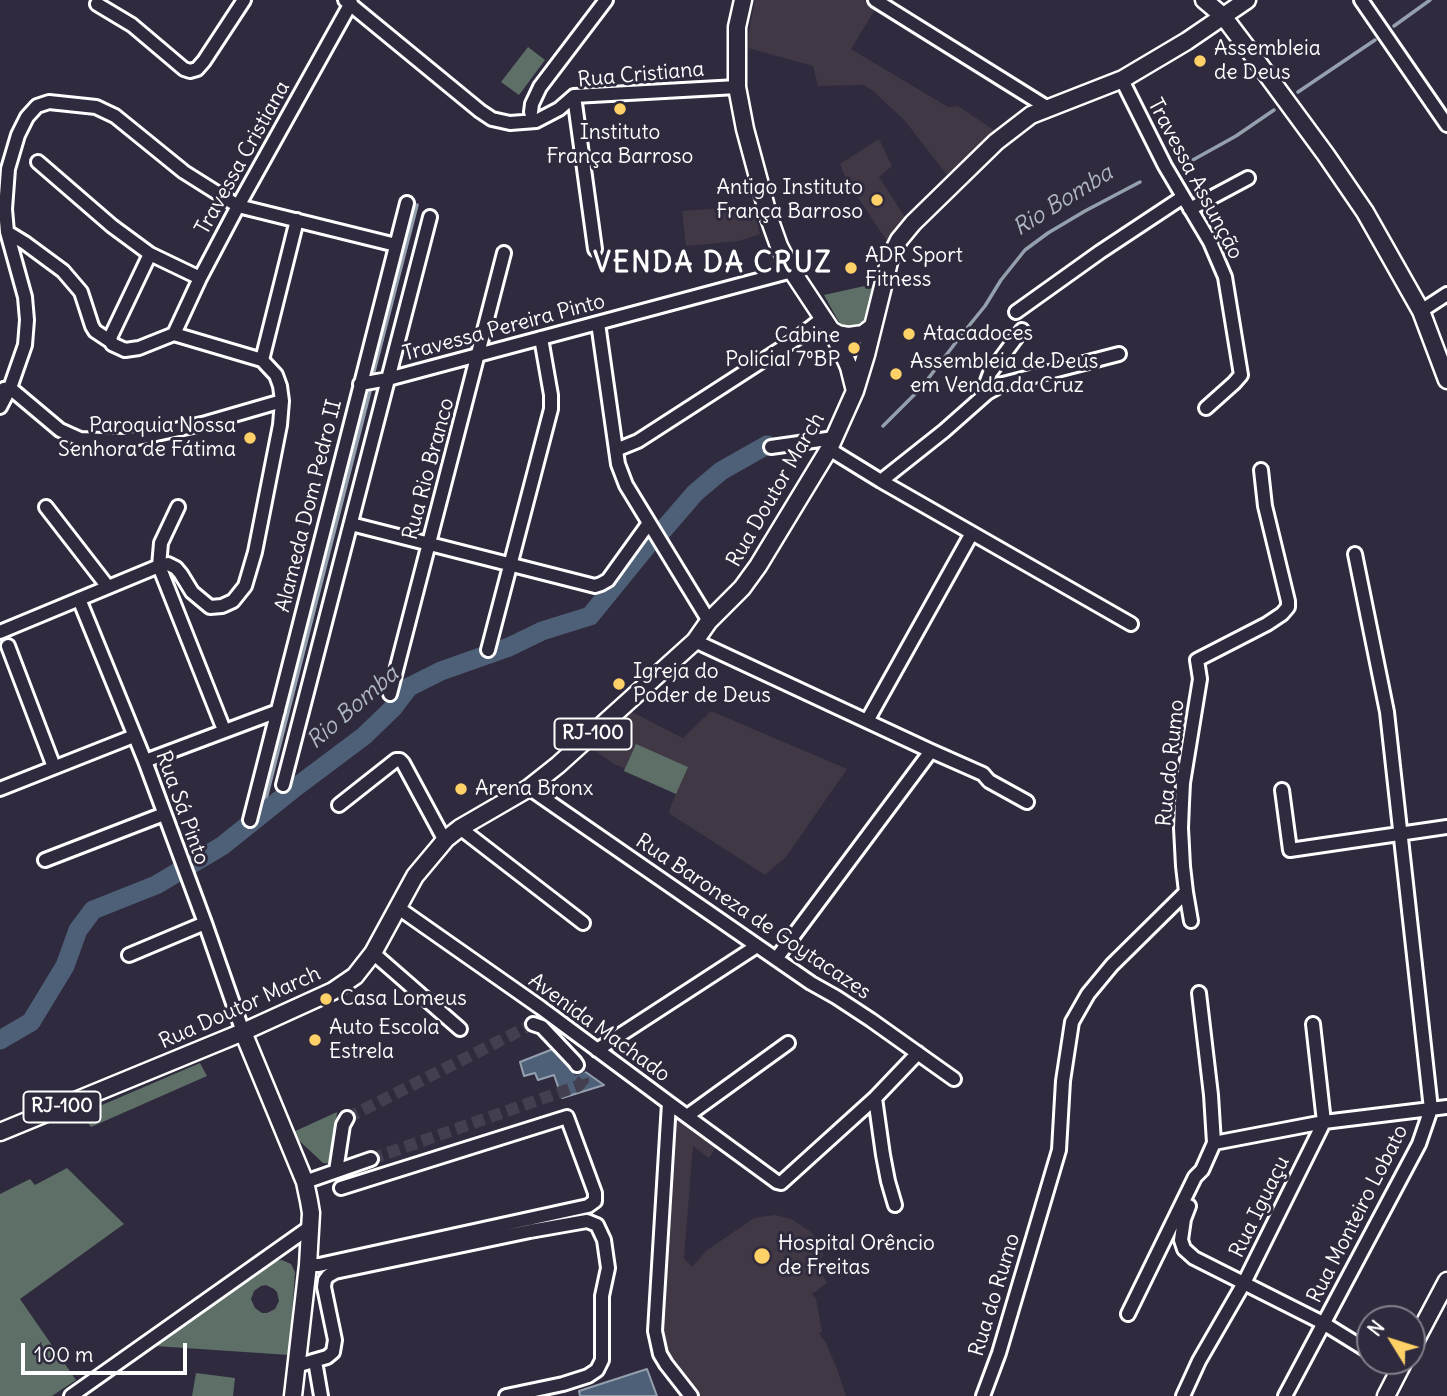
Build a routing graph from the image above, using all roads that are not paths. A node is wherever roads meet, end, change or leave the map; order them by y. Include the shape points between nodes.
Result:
1 (244, 0) edge
2 (606, 0) edge
3 (743, 0) edge
4 (875, 0) edge
5 (1204, 0) edge
6 (1247, 0) edge
7 (1361, 0) edge
8 (348, 2) edge
9 (97, 4) dead end
10 (1223, 16) junction
11 (1123, 79) junction
12 (737, 87) junction
13 (574, 96) junction
14 (1048, 108) junction
15 (531, 112) dead end
16 (1447, 125) edge
17 (38, 162) dead end
18 (1248, 178) dead end
19 (1183, 197) junction
20 (407, 203) dead end
21 (238, 206) junction
22 (1190, 209) junction
23 (430, 218) dead end
24 (298, 220) junction
25 (7, 232) junction
26 (396, 245) junction
27 (594, 249) dead end
28 (504, 253) dead end
29 (150, 254) junction
30 (792, 271) junction
31 (200, 278) junction
32 (1447, 294) edge
33 (1421, 311) junction
34 (1016, 312) dead end
35 (598, 323) junction
36 (827, 324) junction
37 (872, 327) junction
38 (1022, 330) dead end
39 (174, 334) junction
40 (541, 338) junction
41 (110, 341) junction
42 (478, 354) junction
43 (1118, 354) dead end
44 (262, 360) junction
45 (1447, 380) edge
46 (373, 382) junction
47 (5, 389) edge
48 (855, 391) junction
49 (987, 393) junction
50 (282, 401) junction
51 (0, 407) edge
52 (1206, 408) dead end
53 (831, 444) junction
54 (771, 447) dead end
55 (616, 450) junction
56 (1261, 470) dead end
57 (881, 481) junction
58 (46, 507) dead end
59 (178, 507) dead end
60 (351, 524) junction
61 (655, 533) junction
62 (972, 533) junction
63 (429, 543) junction
64 (1355, 554) dead end
65 (510, 564) junction
66 (159, 566) junction
67 (108, 587) junction
68 (79, 599) junction
69 (709, 621) junction
70 (1131, 624) dead end
71 (0, 632) edge
72 (695, 641) junction
73 (8, 646) dead end
74 (488, 650) dead end
75 (390, 694) dead end
76 (278, 711) junction
77 (867, 721) junction
78 (224, 730) junction
79 (134, 736) junction
80 (931, 751) junction
81 (145, 761) junction
82 (54, 767) junction
83 (283, 785) dead end
84 (529, 788) junction
85 (0, 789) edge
86 (1282, 790) dead end
87 (1027, 802) dead end
88 (339, 805) dead end
89 (164, 814) junction
90 (250, 820) dead end
91 (1447, 827) edge
92 (460, 828) junction
93 (1399, 833) junction
94 (445, 841) junction
95 (45, 860) dead end
96 (1186, 891) junction
97 (397, 907) junction
98 (1191, 921) dead end
99 (205, 923) junction
100 (583, 923) dead end
101 (757, 946) junction
102 (373, 953) junction
103 (129, 955) dead end
104 (776, 959) junction
105 (1199, 993) dead end
106 (533, 1024) dead end
107 (1313, 1024) dead end
108 (460, 1029) dead end
109 (243, 1032) junction
110 (788, 1043) dead end
111 (597, 1050) junction
112 (918, 1053) junction
113 (576, 1065) dead end
114 (954, 1079) dead end
115 (875, 1098) junction
116 (668, 1103) junction
117 (1447, 1107) edge
118 (1431, 1109) junction
119 (687, 1116) junction
120 (347, 1118) dead end
121 (1324, 1122) junction
122 (0, 1132) edge
123 (1214, 1143) junction
124 (371, 1158) tunnel mouth
125 (1202, 1170) junction
126 (336, 1171) junction
127 (305, 1182) junction
128 (341, 1188) dead end
129 (895, 1205) dead end
130 (310, 1227) junction
131 (308, 1265) junction
132 (1447, 1281) edge
133 (1244, 1283) junction
134 (1128, 1314) dead end
135 (1426, 1321) edge
136 (1324, 1323) junction
137 (1356, 1343) edge
138 (315, 1361) junction
139 (296, 1366) junction
140 (1397, 1375) edge
141 (71, 1396) edge
142 (293, 1396) edge
143 (321, 1396) edge
144 (506, 1396) edge
145 (691, 1396) edge
146 (983, 1396) edge
147 (1182, 1396) edge
148 (1285, 1396) edge
149 (1386, 1396) edge

1 - 9 street via 204,61 190,71
2 - 15 street via 540,87
3 - 12 main road via 737,27
4 - 14 street
5 - 10 main road
6 - 10 main road, Rua Doutor March / RJ-100
7 - 16 street
8 - 13 street, Rua Cristiana via 492,119 510,124 536,121
8 - 21 street, Travessa Cristiana
10 - 11 main road, Rua Doutor March / RJ-100
10 - 33 main road via 1365,212
11 - 14 main road, Rua Doutor March / RJ-100
11 - 19 street, Travessa Assunção
12 - 13 street, Rua Cristiana
12 - 30 main road via 769,218
13 - 27 street
14 - 37 main road, Rua Doutor March / RJ-100 via 996,142 899,240
17 - 29 street
18 - 22 street
19 - 22 street, Travessa Assunção
19 - 34 street
20 - 26 street, Alameda Dom Pedro II
21 - 24 street
21 - 25 street via 184,172 115,116 96,107 49,102 37,106 18,135 8,169
21 - 31 street, Travessa Cristiana
22 - 52 street, Travessa Assunção via 1225,277 1241,370 1234,383
23 - 46 street, Alameda Dom Pedro II
24 - 26 street
24 - 44 street
25 - 41 street via 64,271 81,292 95,331
25 - 47 street via 27,320 24,345
26 - 46 street, Alameda Dom Pedro II
28 - 42 street, Rua Rio Branco
29 - 31 street
29 - 41 street
30 - 35 street, Travessa Pereira Pinto
30 - 36 main road
31 - 39 street, Travessa Cristiana
32 - 33 street
33 - 45 main road
35 - 40 street, Travessa Pereira Pinto
35 - 55 street
36 - 37 main road via 838,334 849,336
36 - 48 main road via 845,357
36 - 55 street via 796,338 638,441
37 - 48 main road, Rua Doutor March / RJ-100
38 - 49 street via 990,373
39 - 41 street via 125,350
39 - 44 street
40 - 42 street, Travessa Pereira Pinto
40 - 65 street via 552,401
42 - 46 street, Travessa Pereira Pinto
42 - 63 street, Rua Rio Branco
43 - 49 street via 1003,384
44 - 50 street via 276,375
46 - 60 street, Alameda Dom Pedro II
46 - 76 street, Alameda Dom Pedro II
47 - 50 street via 60,430 80,439 125,441
47 - 51 street
48 - 53 main road, Rua Doutor March / RJ-100
49 - 57 street
50 - 66 street via 245,586 233,601 210,607 192,593 176,568
53 - 54 street via 798,442
53 - 57 street
53 - 69 main road, Rua Doutor March / RJ-100 via 758,566
55 - 61 street via 626,485
56 - 96 street, Rua do Rumo via 1288,607 1267,624 1197,660 1200,679 1182,803
57 - 62 street
58 - 67 street
59 - 66 street via 161,543
60 - 63 street
60 - 83 street, Alameda Dom Pedro II
61 - 65 street via 608,580 595,586
61 - 69 street
62 - 70 street
62 - 77 street
63 - 65 street
63 - 75 street, Rua Rio Branco
64 - 93 street, Rua Monteiro Lobato via 1387,712
65 - 74 street
66 - 67 street
66 - 78 street
67 - 68 street
68 - 71 street
68 - 79 street, Rua Sá Pinto
69 - 72 main road, Rua Doutor March / RJ-100
72 - 77 street
72 - 84 main road, Rua Doutor March / RJ-100
73 - 82 street
76 - 78 street
76 - 90 street, Alameda Dom Pedro II
77 - 80 street
78 - 81 street
79 - 81 street, Rua Sá Pinto
79 - 82 street
80 - 87 street via 983,774
80 - 104 street
81 - 89 street, Rua Sá Pinto
82 - 85 street
84 - 92 main road, Rua Doutor March / RJ-100
84 - 101 street, Rua Baroneza de Goytacazes
86 - 93 street via 1290,849
88 - 94 street via 400,760
89 - 95 street
89 - 99 street, Rua Sá Pinto
91 - 93 street
92 - 94 main road, Rua Doutor March / RJ-100
92 - 100 street
93 - 118 street, Rua Monteiro Lobato
94 - 97 main road, Rua Doutor March / RJ-100 via 415,876
96 - 98 street
96 - 146 street, Rua do Rumo via 1112,965 1072,1022 1059,1150
97 - 102 main road, Rua Doutor March / RJ-100
97 - 111 street, Avenida Machado
99 - 103 street
99 - 109 street, Rua Sá Pinto
101 - 104 street, Rua Baroneza de Goytacazes
101 - 111 street
102 - 108 street
102 - 109 main road, Rua Doutor March / RJ-100 via 355,976 333,991
104 - 112 street, Rua Baroneza de Goytacazes
105 - 123 street
106 - 113 street via 542,1027
107 - 121 street
109 - 122 main road, Rua Doutor March / RJ-100
109 - 127 main road
110 - 119 street
111 - 116 street, Avenida Machado
112 - 114 street, Rua Baroneza de Goytacazes
112 - 115 street
115 - 119 street, Avenida Machado via 781,1184
115 - 129 street
116 - 119 street, Avenida Machado
116 - 145 street via 655,1331 660,1354
117 - 118 street
118 - 121 street
118 - 136 street, Rua Monteiro Lobato via 1419,1144
120 - 126 street
121 - 123 street
121 - 133 street, Rua Iguaçu
123 - 125 street
124 - 126 street
125 - 133 street via 1184,1219 1184,1250
125 - 134 street
126 - 127 street
127 - 130 main road
128 - 131 street via 567,1117 596,1201
130 - 131 main road
130 - 141 street
131 - 139 main road
132 - 135 main road
133 - 136 street
133 - 147 street, Rua Iguaçu
136 - 137 street
136 - 148 street, Rua Monteiro Lobato
138 - 139 street
138 - 143 street
138 - 144 street via 333,1352 335,1340 324,1287 335,1272 587,1220 597,1226 604,1240 608,1268 602,1296 602,1360 588,1376
139 - 142 main road
140 - 149 main road

